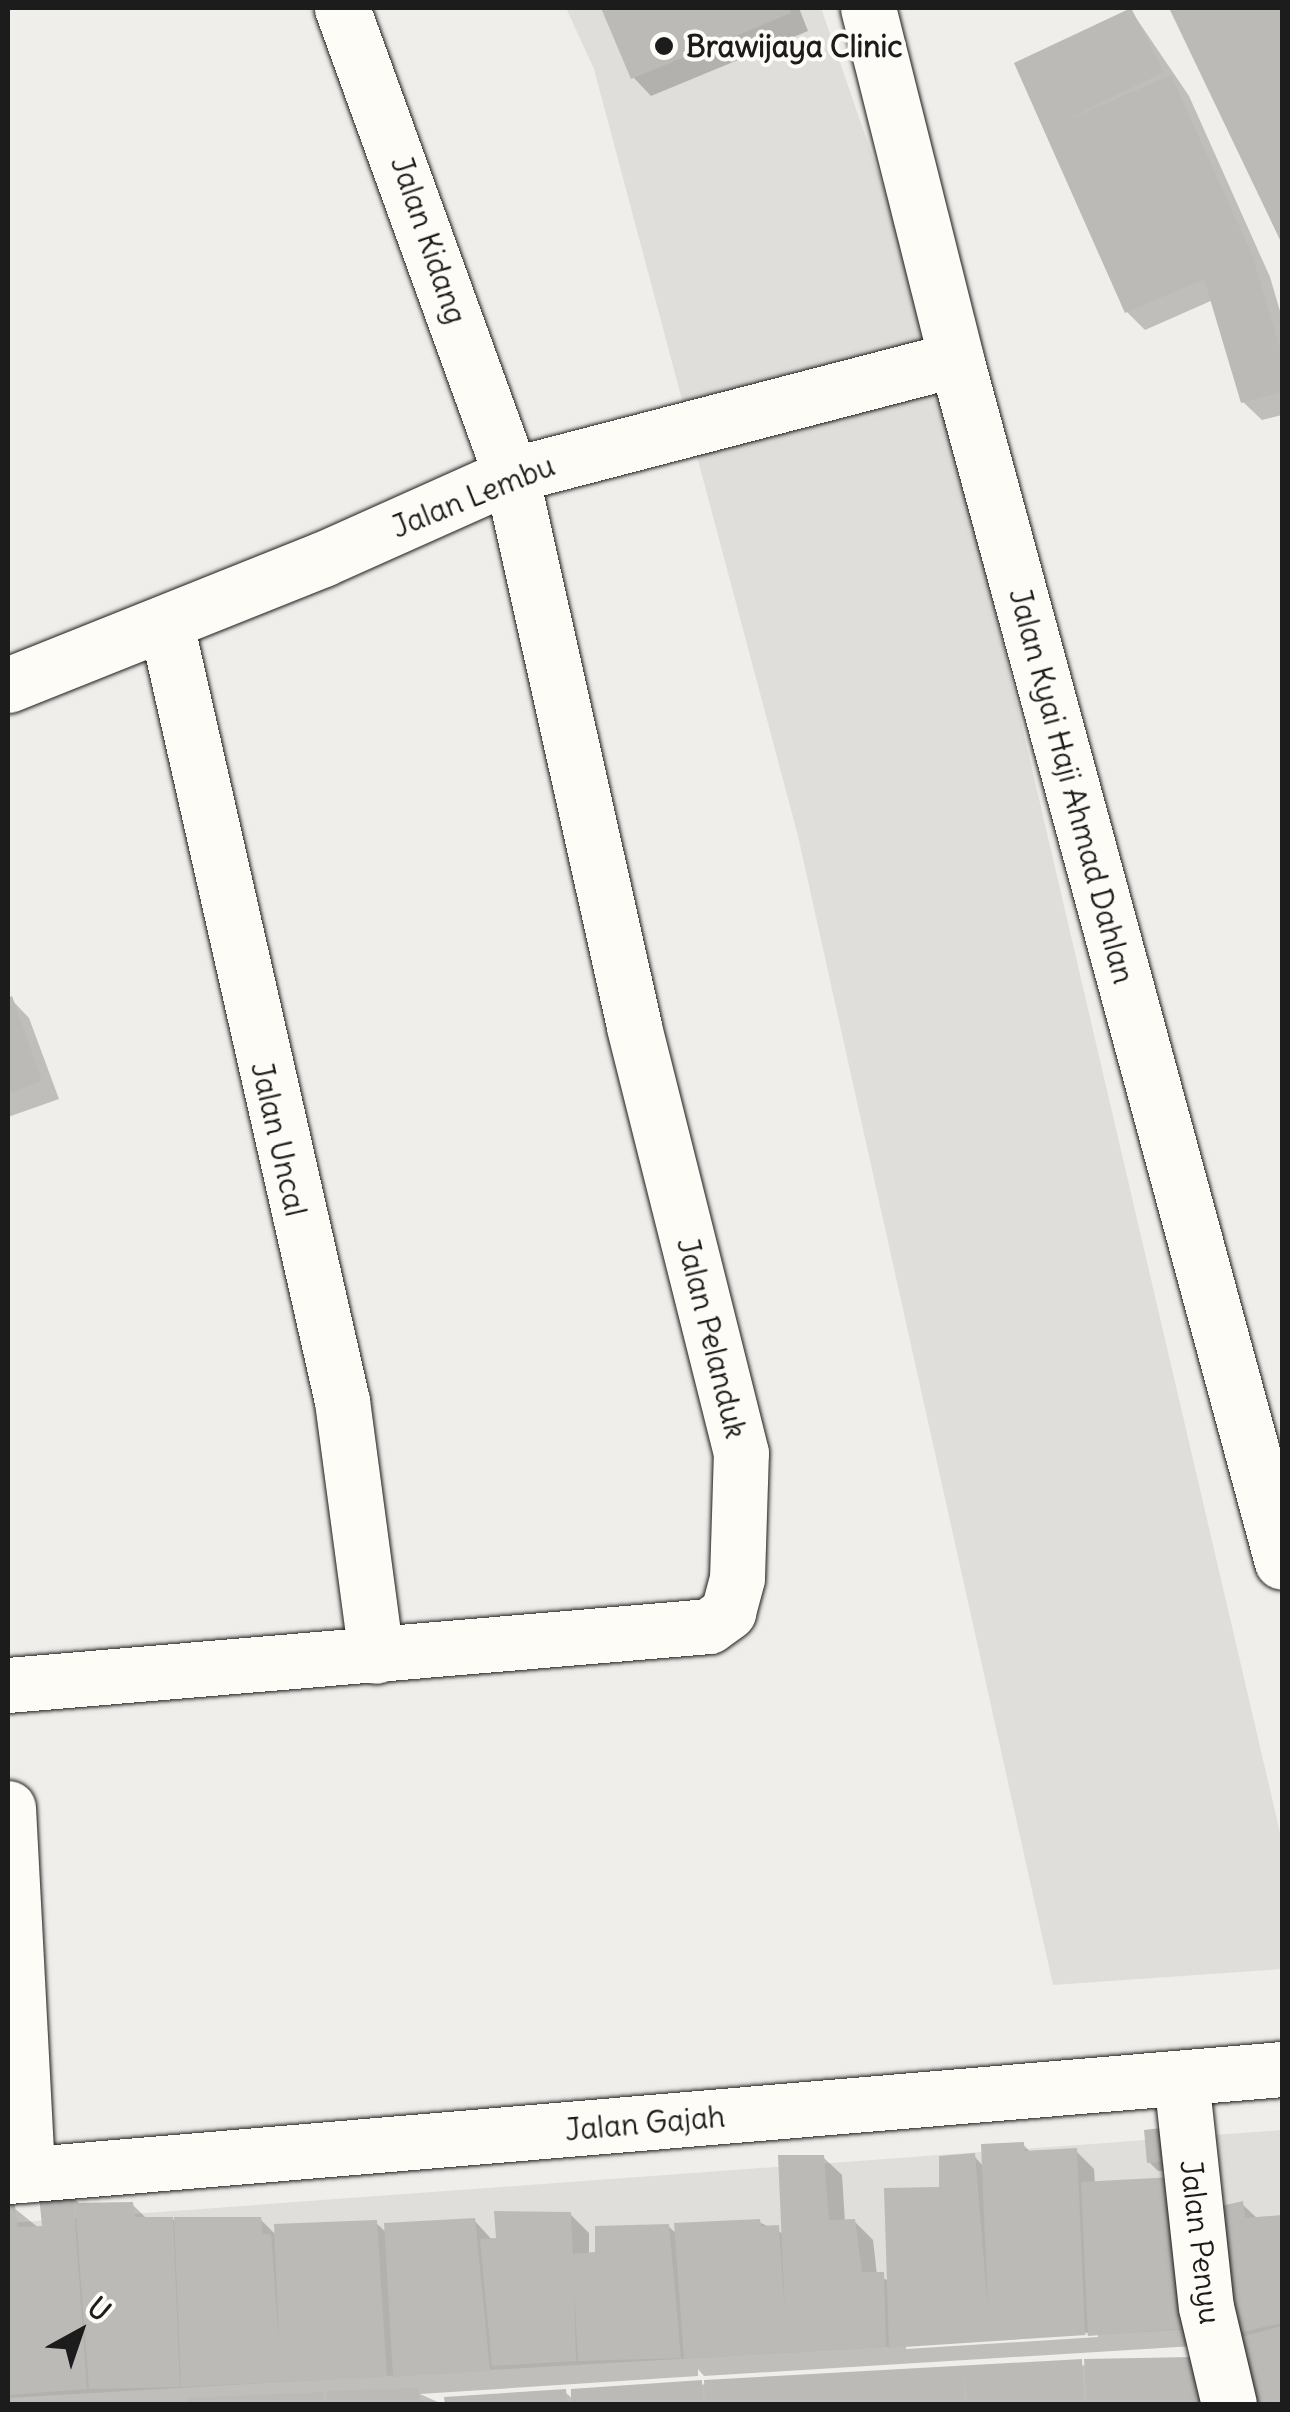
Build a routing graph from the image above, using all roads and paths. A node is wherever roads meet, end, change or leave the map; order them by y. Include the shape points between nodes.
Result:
1 (342, 8) edge
2 (868, 8) edge
3 (956, 359) junction
4 (511, 475) junction
5 (166, 624) junction
6 (8, 685) edge
7 (1282, 1562) edge
8 (376, 1656) junction
9 (8, 1685) edge
10 (8, 1808) edge
11 (1282, 2069) edge
12 (1182, 2078) junction
13 (17, 2176) edge
14 (1229, 2404) edge

1 - 4 street, Jalan Kidang
2 - 3 street, Jalan Kyai Haji Ahmad Dahlan
3 - 4 street, Jalan Lembu
3 - 7 street, Jalan Kyai Haji Ahmad Dahlan
4 - 5 street, Jalan Lembu
4 - 8 street, Jalan Pelanduk via 634,1026 741,1453 738,1578 728,1612 709,1626
5 - 6 street, Jalan Lembu
5 - 8 street, Jalan Uncal via 342,1401
8 - 9 street, Jalan Pelanduk
10 - 13 street
11 - 12 street, Jalan Gajah
12 - 13 street, Jalan Gajah
12 - 14 street, Jalan Penyu via 1206,2306

